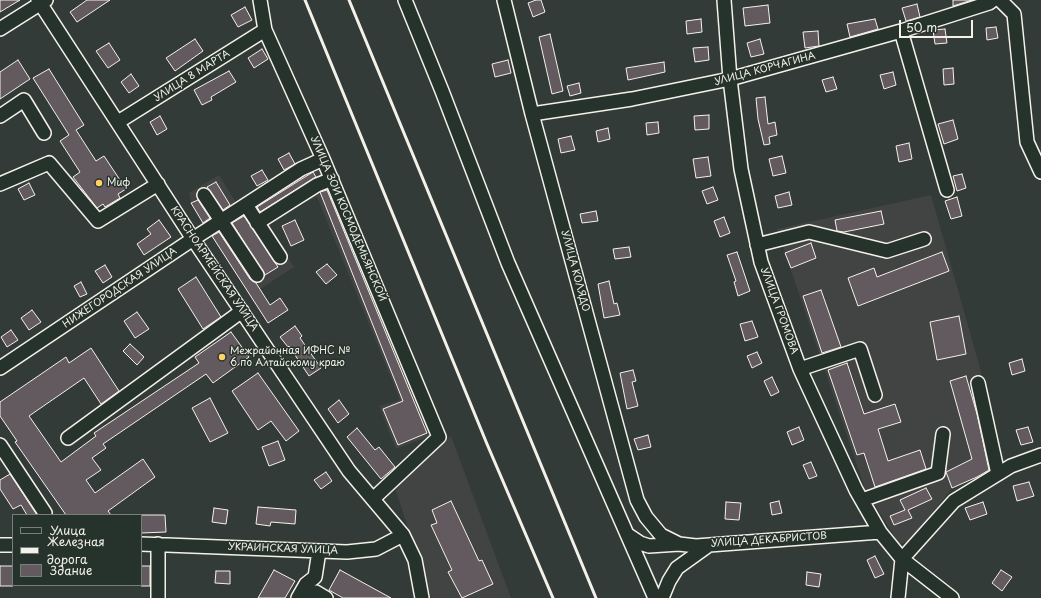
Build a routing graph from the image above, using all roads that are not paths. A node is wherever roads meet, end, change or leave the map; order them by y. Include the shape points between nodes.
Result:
1 (260, 0) edge
2 (405, 0) edge
3 (504, 0) edge
4 (724, 0) edge
5 (1000, 0) edge
6 (41, 1) edge
7 (986, 2) edge
8 (0, 29) edge
9 (265, 30) junction
10 (900, 31) junction
11 (730, 80) junction
12 (532, 114) junction
13 (0, 116) edge
14 (118, 122) junction
15 (44, 133) dead end
16 (323, 159) junction
17 (1040, 171) edge
18 (332, 179) junction
19 (0, 184) edge
20 (158, 184) junction
21 (947, 190) dead end
22 (204, 195) dead end
23 (246, 205) junction
24 (221, 221) junction
25 (257, 223) junction
26 (193, 239) junction
27 (924, 239) dead end
28 (757, 245) junction
29 (280, 257) dead end
30 (256, 275) dead end
31 (242, 311) junction
32 (0, 368) edge
33 (800, 369) junction
34 (978, 383) dead end
35 (875, 395) dead end
36 (943, 434) dead end
37 (68, 438) dead end
38 (0, 445) edge
39 (1041, 456) edge
40 (998, 474) junction
41 (373, 499) junction
42 (862, 500) junction
43 (45, 513) dead end
44 (880, 532) junction
45 (403, 535) junction
46 (628, 535) junction
47 (661, 535) joint
48 (142, 544) edge
49 (158, 544) junction
50 (678, 544) junction
51 (0, 545) edge
52 (12, 545) edge
53 (709, 545) junction
54 (319, 551) junction
55 (902, 559) junction
56 (315, 577) junction
57 (318, 596) edge
58 (158, 598) edge
59 (298, 598) edge
60 (422, 598) edge
61 (655, 598) edge
62 (662, 598) edge
63 (898, 598) edge
64 (952, 598) edge

1 - 9 street, УЛИЦА ЗОИ КОСМОДЕМЬЯНСКОЙ
2 - 46 street via 508,263
3 - 12 street, УЛИЦА КОЛЯДО
4 - 11 street, УЛИЦА ГРОМОВА
5 - 17 street via 1014,14 1027,142
6 - 8 street
6 - 14 street, КРАСНОАРМЕЙСКАЯ УЛИЦА
7 - 10 street, УЛИЦА КОРЧАГИНА
9 - 14 street, УЛИЦА 8 МАРТА
9 - 16 street, УЛИЦА ЗОИ КОСМОДЕМЬЯНСКОЙ
10 - 11 street, УЛИЦА КОРЧАГИНА
10 - 21 street
11 - 12 street, УЛИЦА КОРЧАГИНА via 632,99
11 - 28 street, УЛИЦА ГРОМОВА via 741,169
12 - 47 street, УЛИЦА КОЛЯДО via 637,500 646,517
13 - 15 street via 24,100
14 - 20 street, КРАСНОАРМЕЙСКАЯ УЛИЦА
16 - 18 street, УЛИЦА ЗОИ КОСМОДЕМЬЯНСКОЙ
16 - 23 street, НИЖЕГОРОДСКАЯ УЛИЦА via 301,169
18 - 25 street via 317,185
18 - 41 street, УЛИЦА ЗОИ КОСМОДЕМЬЯНСКОЙ via 439,437
19 - 20 street via 49,163 98,221
20 - 26 street, КРАСНОАРМЕЙСКАЯ УЛИЦА
22 - 24 street
23 - 24 street, НИЖЕГОРОДСКАЯ УЛИЦА
23 - 25 street
24 - 26 street, НИЖЕГОРОДСКАЯ УЛИЦА
24 - 30 street
25 - 29 street
26 - 31 street, КРАСНОАРМЕЙСКАЯ УЛИЦА
26 - 32 street, НИЖЕГОРОДСКАЯ УЛИЦА
27 - 28 street via 887,251 809,232
28 - 33 street, УЛИЦА ГРОМОВА
31 - 37 street
31 - 41 street, КРАСНОАРМЕЙСКАЯ УЛИЦА via 349,471
33 - 35 street via 860,349
33 - 42 street, УЛИЦА ГРОМОВА
34 - 40 street
36 - 42 street via 938,473
38 - 43 street
39 - 40 street via 1011,466
40 - 55 street via 954,501
41 - 45 street, КРАСНОАРМЕЙСКАЯ УЛИЦА
42 - 44 street, УЛИЦА ГРОМОВА
44 - 53 street, УЛИЦА ДЕКАБРИСТОВ
44 - 55 street, УЛИЦА ГРОМОВА
45 - 54 street, УКРАИНСКАЯ УЛИЦА via 376,549
45 - 60 street, КРАСНОАРМЕЙСКАЯ УЛИЦА via 415,560
46 - 50 street via 649,546
46 - 61 street
47 - 50 street, УЛИЦА ДЕКАБРИСТОВ
48 - 49 street, УКРАИНСКАЯ УЛИЦА
49 - 54 street, УКРАИНСКАЯ УЛИЦА
49 - 58 street
50 - 53 street, УЛИЦА ДЕКАБРИСТОВ
51 - 52 street
53 - 62 street via 677,568
54 - 56 street
55 - 63 street
55 - 64 street, УЛИЦА ГРОМОВА
56 - 57 street
56 - 59 street via 306,584

